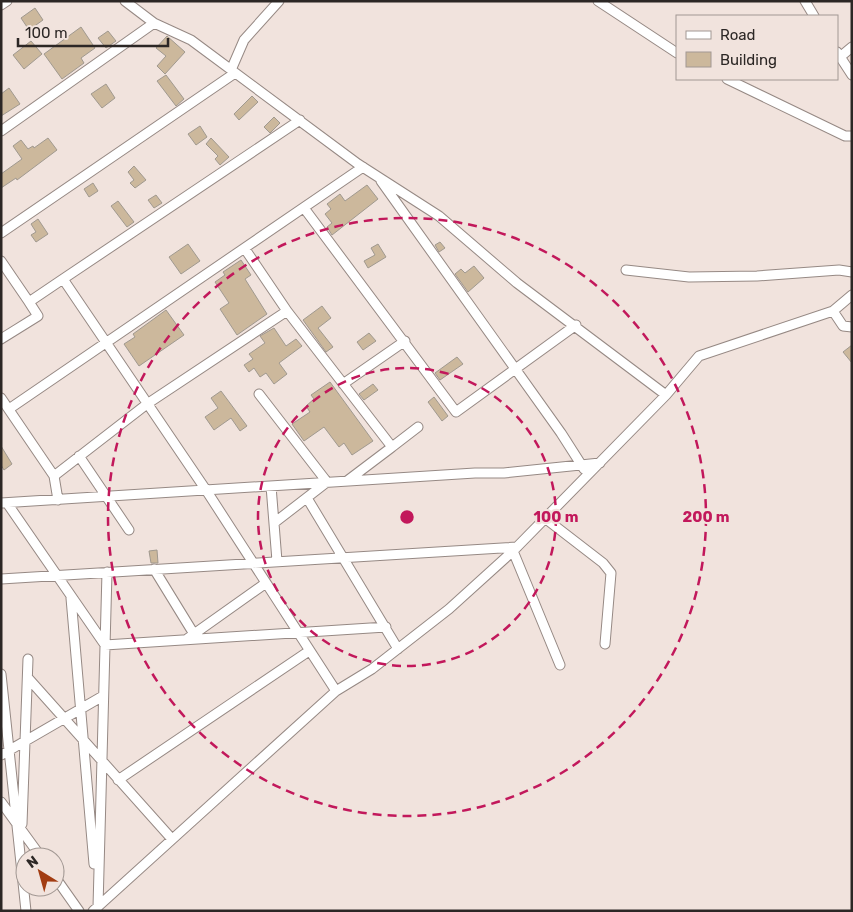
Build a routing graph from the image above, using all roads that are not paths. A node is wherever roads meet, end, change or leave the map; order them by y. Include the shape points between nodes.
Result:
1 (7, 1) edge
2 (125, 1) edge
3 (279, 1) edge
4 (598, 1) edge
5 (805, 1) edge
6 (1, 5) edge
7 (813, 15) edge
8 (154, 23) junction
9 (852, 46) edge
10 (676, 52) edge
11 (838, 55) edge
12 (233, 71) junction
13 (852, 76) edge
14 (729, 80) edge
15 (300, 120) junction
16 (1, 131) edge
17 (852, 136) edge
18 (363, 167) junction
19 (378, 177) junction
20 (304, 208) junction
21 (1, 233) edge
22 (245, 249) junction
23 (1, 261) edge
24 (626, 270) dead end
25 (852, 272) edge
26 (63, 279) junction
27 (852, 295) edge
28 (29, 302) junction
29 (833, 311) junction
30 (287, 312) junction
31 (576, 326) junction
32 (852, 327) edge
33 (1, 339) edge
34 (404, 341) junction
35 (106, 343) junction
36 (516, 369) junction
37 (342, 384) junction
38 (259, 394) dead end
39 (666, 395) junction
40 (1, 398) edge
41 (147, 404) junction
42 (9, 409) junction
43 (418, 427) dead end
44 (392, 447) junction
45 (79, 456) junction
46 (600, 463) junction
47 (581, 465) junction
48 (54, 476) junction
49 (588, 476) junction
50 (346, 481) junction
51 (327, 482) junction
52 (271, 486) junction
53 (206, 490) junction
54 (106, 496) junction
55 (307, 498) junction
56 (58, 500) junction
57 (4, 503) edge
58 (546, 519) junction
59 (274, 523) junction
60 (129, 530) dead end
61 (515, 549) junction
62 (343, 557) junction
63 (277, 562) junction
64 (253, 563) junction
65 (154, 569) junction
66 (107, 572) junction
67 (56, 575) junction
68 (1, 579) edge
69 (266, 583) junction
70 (71, 597) junction
71 (386, 627) junction
72 (298, 632) junction
73 (193, 638) junction
74 (604, 644) dead end
75 (105, 645) junction
76 (398, 649) junction
77 (309, 650) junction
78 (28, 660) dead end
79 (560, 665) dead end
80 (1, 674) edge
81 (28, 678) junction
82 (336, 691) junction
83 (103, 696) junction
84 (80, 709) junction
85 (64, 718) junction
86 (83, 740) junction
87 (25, 741) junction
88 (5, 753) edge
89 (101, 760) junction
90 (118, 780) junction
91 (1, 802) edge
92 (19, 827) junction
93 (171, 838) junction
94 (34, 847) edge
95 (65, 891) edge
96 (95, 909) edge
97 (26, 911) edge
98 (79, 911) edge

1 - 6 street
2 - 8 street
3 - 12 street via 244,40
4 - 10 street
5 - 7 street
8 - 12 street via 191,40
8 - 16 street
9 - 11 street
11 - 13 street
12 - 15 street
12 - 21 street
14 - 17 street via 845,136
15 - 18 street
15 - 26 street
18 - 19 street
18 - 20 street
19 - 31 street via 439,216 517,283
19 - 36 street
20 - 22 street
20 - 34 street
22 - 30 street
22 - 35 street
23 - 28 street
24 - 25 street via 689,277
26 - 28 street
26 - 35 street
27 - 29 street
28 - 33 street via 38,316
29 - 32 street via 843,326
29 - 39 street via 699,356
30 - 37 street
30 - 41 street
31 - 36 street
31 - 39 street
34 - 36 street via 456,412
34 - 37 street
35 - 41 street
35 - 42 street
36 - 47 street
37 - 44 street
38 - 51 street
39 - 46 street
40 - 42 street
41 - 45 street
41 - 53 street
42 - 48 street
43 - 44 street
44 - 50 street
45 - 48 street
45 - 54 street
46 - 47 street
46 - 49 street
47 - 49 street
47 - 50 street via 504,473
48 - 56 street
49 - 58 street
50 - 51 street
51 - 52 street
51 - 55 street
52 - 53 street
52 - 59 street
53 - 54 street
53 - 64 street
54 - 56 street
54 - 60 street
55 - 59 street
55 - 62 street
56 - 57 street
57 - 67 street
58 - 61 street
58 - 74 street via 603,563 611,573
59 - 63 street
61 - 62 street
61 - 76 street via 449,609
61 - 79 street
62 - 63 street
62 - 71 street
63 - 64 street
64 - 65 street
64 - 69 street
65 - 66 street
65 - 73 street
66 - 67 street
66 - 75 street
67 - 68 street
67 - 70 street
69 - 72 street
69 - 73 street
70 - 75 street
70 - 84 street
71 - 72 street
71 - 76 street
72 - 73 street
72 - 77 street
73 - 75 street
75 - 83 street
76 - 82 street
77 - 82 street
77 - 90 street
78 - 81 street
80 - 88 street
81 - 85 street
81 - 87 street
82 - 93 street
83 - 84 street
83 - 89 street
84 - 85 street
84 - 86 street
85 - 86 street
85 - 87 street
86 - 89 street
86 - 96 street
87 - 88 street
87 - 92 street
88 - 92 street
89 - 90 street
89 - 96 street
90 - 93 street
91 - 92 street
92 - 94 street
92 - 97 street
93 - 96 street
95 - 98 street

